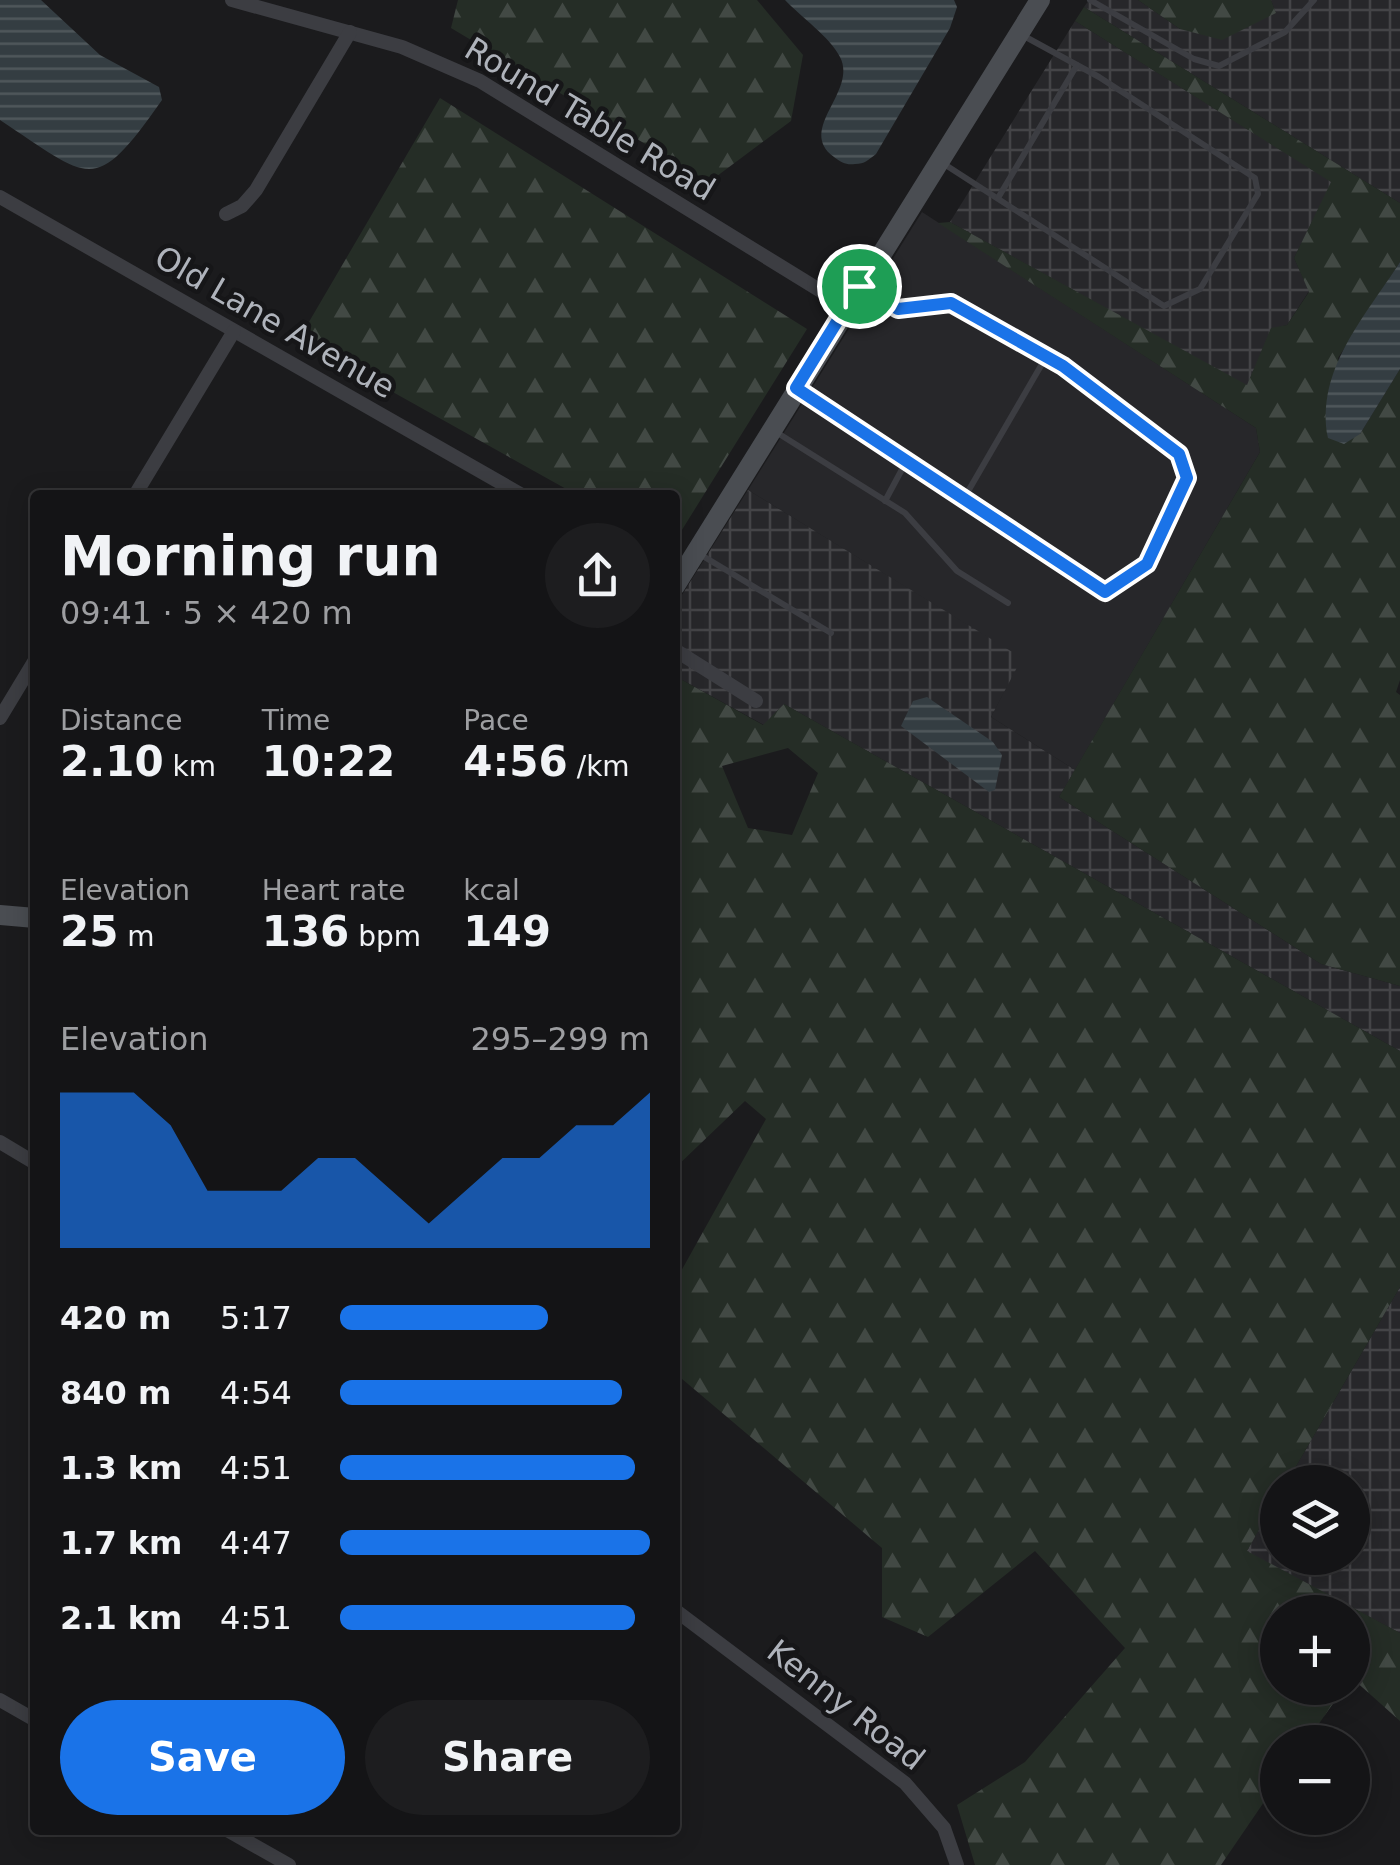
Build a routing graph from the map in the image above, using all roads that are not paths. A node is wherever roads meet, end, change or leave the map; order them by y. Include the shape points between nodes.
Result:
1 (232, 0) edge
2 (1040, 0) edge
3 (1090, 0) edge
4 (1314, 0) edge
5 (350, 32) junction
6 (1019, 34) junction
7 (1078, 65) junction
8 (939, 161) junction
9 (0, 197) edge
10 (998, 198) junction
11 (226, 214) dead end
12 (859, 286) junction
13 (846, 307) junction
14 (234, 331) junction
15 (1046, 356) junction
16 (796, 388) junction
17 (771, 428) junction
18 (908, 460) junction
19 (138, 490) edge
20 (513, 490) edge
21 (963, 500) junction
22 (885, 501) junction
23 (696, 552) junction
24 (680, 578) edge
25 (1008, 604) dead end
26 (830, 633) dead end
27 (680, 653) edge
28 (30, 668) edge
29 (756, 701) dead end
30 (0, 718) edge
31 (0, 915) edge
32 (30, 918) edge
33 (0, 1142) edge
34 (30, 1160) edge
35 (680, 1614) edge
36 (0, 1700) edge
37 (30, 1717) edge
38 (236, 1835) edge
39 (288, 1865) edge
40 (958, 1865) edge

1 - 5 street, Round Table Road
2 - 6 main road
3 - 4 lane via 1219,66 1284,32
5 - 11 street via 256,190
5 - 13 street, Round Table Road via 480,81
6 - 7 lane
6 - 8 main road
7 - 10 lane
7 - 10 lane via 1255,178 1258,194 1200,289 1164,306
8 - 10 lane
8 - 12 main road
9 - 14 street, Old Lane Avenue
12 - 13 main road
12 - 15 lane via 898,309 951,303
13 - 16 main road
14 - 19 street
14 - 20 street, Old Lane Avenue
15 - 21 lane
15 - 21 lane via 1179,454 1187,478 1147,564 1105,592
16 - 17 main road
16 - 18 lane
17 - 22 lane
17 - 23 main road
18 - 21 lane
18 - 22 lane
22 - 25 lane via 957,571
23 - 24 main road
23 - 26 lane
27 - 29 street
28 - 30 street
31 - 32 main road
33 - 34 street
35 - 40 street, Kenny Road via 906,1784 944,1828
36 - 37 street
38 - 39 street

